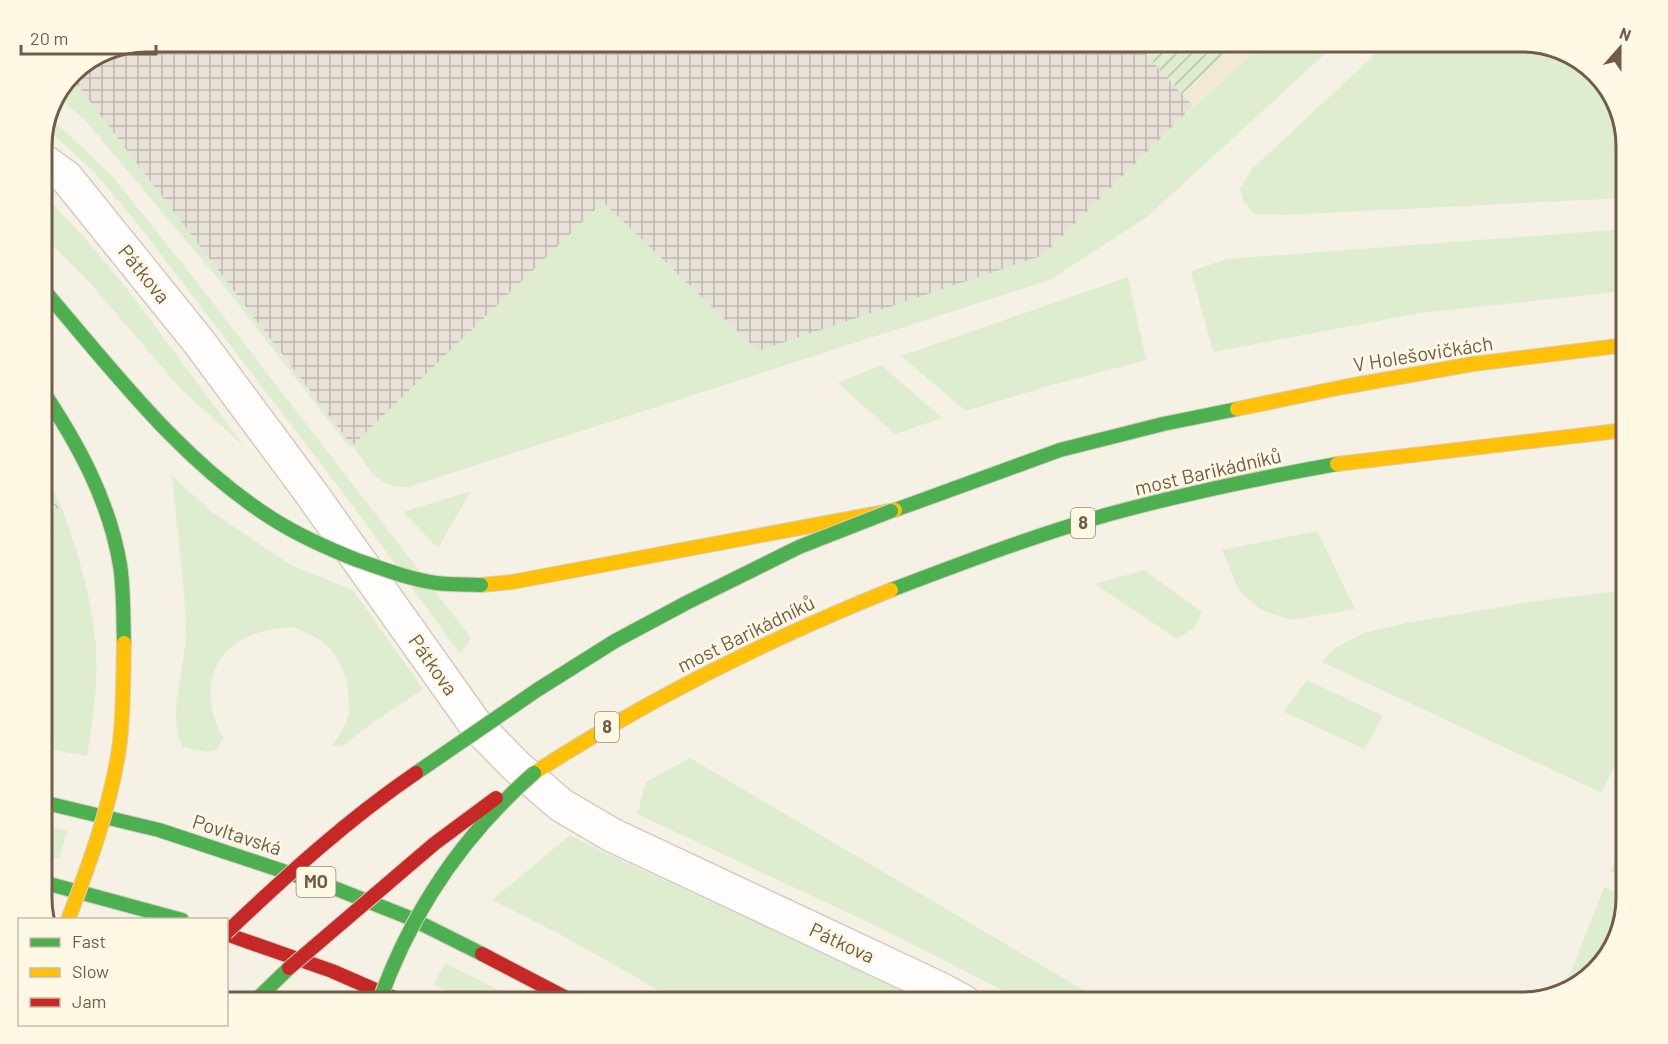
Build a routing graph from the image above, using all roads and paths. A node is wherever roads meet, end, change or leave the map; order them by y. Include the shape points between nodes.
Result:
1 (53, 168) edge
2 (53, 301) edge
3 (1615, 346) edge
4 (53, 407) edge
5 (1615, 431) edge
6 (891, 512) junction
7 (534, 773) junction
8 (53, 805) edge
9 (53, 885) edge
10 (69, 918) edge
11 (175, 918) edge
12 (228, 932) edge
13 (228, 935) edge
14 (264, 992) edge
15 (380, 992) edge
16 (382, 992) edge
17 (556, 992) edge
18 (947, 992) edge

1 - 18 street, Pátkova via 66,177 200,342 475,724 516,766 561,805 612,835
2 - 6 main road, bridge via 152,415 226,486 262,513 329,551 406,576 445,584 512,582
3 - 6 main road, V Holešovičkách via 1473,364 1163,424 1060,450
4 - 10 main road, bridge via 80,449 111,525 120,565 124,643 118,750 101,828
5 - 7 main road, most Barikádníků / 8 via 1337,464 1188,494 1044,534 904,583 837,612 683,686
6 - 12 main road, bridge via 799,547 688,602 547,684 394,788 302,861
7 - 14 main road, most Barikádníků / 8, bridge via 434,844
7 - 16 main road, bridge via 490,814 428,896 404,938
8 - 17 main road, Povltavská / MO via 159,830 334,888 410,918
9 - 11 main road
13 - 15 main road

